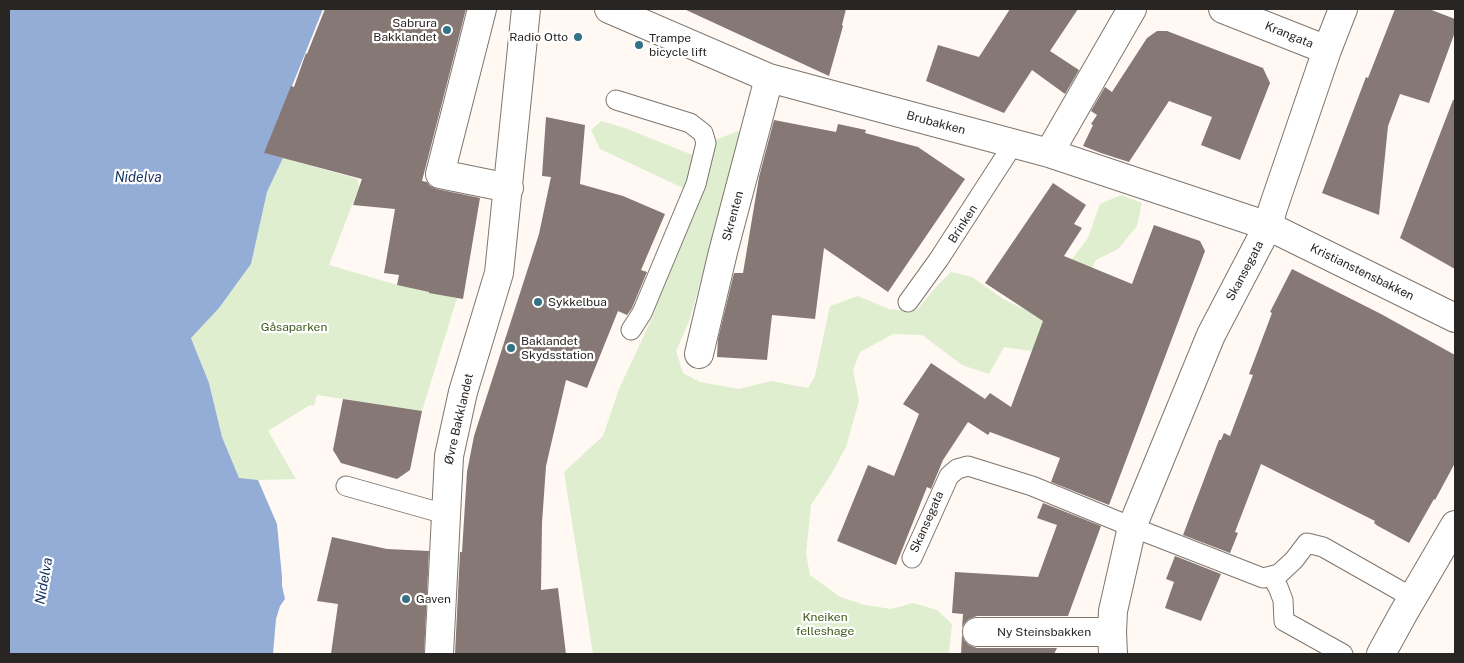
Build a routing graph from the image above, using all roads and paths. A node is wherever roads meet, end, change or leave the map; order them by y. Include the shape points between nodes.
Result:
1 (482, 9) edge
2 (526, 9) edge
3 (609, 9) edge
4 (1132, 9) edge
5 (1223, 9) edge
6 (1343, 9) edge
7 (1327, 50) junction
8 (769, 78) junction
9 (616, 100) dead end
10 (1014, 144) junction
11 (1049, 153) junction
12 (509, 188) junction
13 (1268, 226) junction
14 (908, 302) dead end
15 (1455, 318) edge
16 (631, 330) dead end
17 (699, 354) dead end
18 (346, 486) dead end
19 (445, 514) junction
20 (1455, 526) edge
21 (1132, 527) junction
22 (912, 558) dead end
23 (1271, 576) junction
24 (1413, 598) junction
25 (977, 632) dead end
26 (1112, 643) edge
27 (439, 654) edge
28 (1343, 654) edge
29 (1381, 654) edge

1 - 12 street via 434,173
2 - 12 street, Øvre Bakklandet
3 - 8 street, Brubakken
4 - 11 street
5 - 7 street, Krangata
6 - 7 street, Skansegata
7 - 13 street, Skansegata
8 - 10 street, Brubakken
8 - 17 street, Skrenten
9 - 16 lane via 690,123 703,133 706,143 696,184 642,313
10 - 11 street, Brubakken
10 - 14 lane, Brinken
11 - 13 street, Brubakken
12 - 19 street, Øvre Bakklandet via 499,273 463,392 449,456
13 - 15 street, Kristianstensbakken
13 - 21 street, Skansegata via 1211,335
18 - 19 lane
19 - 27 street, Øvre Bakklandet
20 - 24 street
21 - 22 lane, Skansegata via 1032,486 968,466 949,476
21 - 23 lane via 1264,578
21 - 26 street, Skansegata via 1113,611
23 - 24 lane via 1279,574 1307,543 1323,547
23 - 28 lane via 1283,600 1284,621
24 - 29 street
25 - 26 street, Ny Steinsbakken

